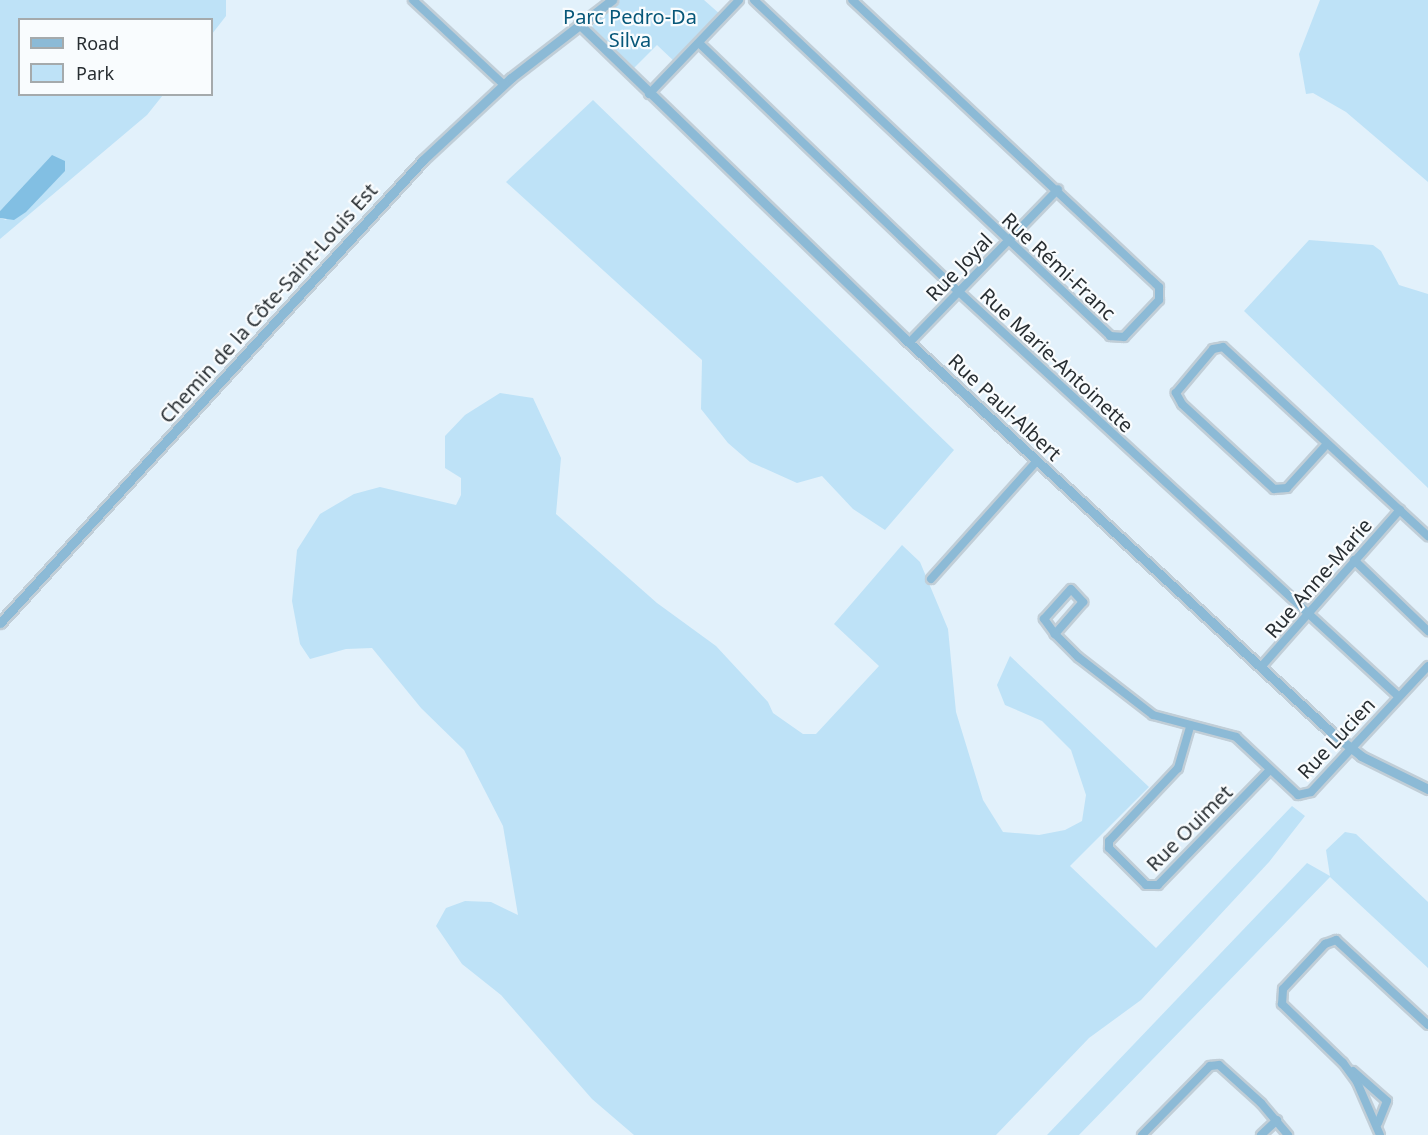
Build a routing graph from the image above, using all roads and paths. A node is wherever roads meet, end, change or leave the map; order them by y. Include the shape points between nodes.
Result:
1 (412, 0) edge
2 (612, 0) edge
3 (739, 0) edge
4 (753, 0) edge
5 (852, 0) edge
6 (579, 24) junction
7 (699, 43) junction
8 (503, 84) junction
9 (650, 94) junction
10 (1058, 189) junction
11 (1007, 241) junction
12 (958, 291) junction
13 (909, 342) junction
14 (1327, 444) junction
15 (1037, 461) junction
16 (1400, 510) junction
17 (1428, 536) edge
18 (1354, 560) junction
19 (931, 579) dead end
20 (1308, 613) junction
21 (0, 623) edge
22 (1428, 631) edge
23 (1055, 634) junction
24 (1428, 666) edge
25 (1261, 667) junction
26 (1398, 696) junction
27 (1190, 727) junction
28 (1351, 749) junction
29 (1269, 771) junction
30 (1428, 789) edge
31 (1428, 1025) edge
32 (1343, 1063) junction
33 (1277, 1120) junction
34 (1378, 1123) junction
35 (1142, 1135) edge
36 (1262, 1135) edge
37 (1288, 1135) edge
38 (1380, 1135) edge

1 - 8 street
2 - 6 street, Chemin de la Côte-Saint-Louis Est
3 - 7 street
4 - 11 street, Rue Rémi-Franc
5 - 10 street, Rue Rémi-Franc
6 - 8 street, Chemin de la Côte-Saint-Louis Est
6 - 9 street, Rue Paul-Albert
7 - 9 street
7 - 12 street, Rue Marie-Antoinette
8 - 21 street, Chemin de la Côte-Saint-Louis Est via 398,185
9 - 13 street, Rue Paul-Albert
10 - 11 street, Rue Joyal
10 - 11 street, Rue Rémi-Franc via 1160,288 1159,300 1125,336 1110,336
11 - 12 street, Rue Joyal
12 - 13 street, Rue Joyal
12 - 20 street, Rue Marie-Antoinette
13 - 15 street, Rue Paul-Albert
14 - 14 street via 1223,347 1213,349 1176,393 1178,400 1274,489 1287,488
14 - 16 street
15 - 19 street
15 - 25 street, Rue Paul-Albert
16 - 17 street
16 - 18 street, Rue Anne-Marie
18 - 20 street, Rue Anne-Marie
18 - 22 street
20 - 25 street, Rue Anne-Marie
20 - 26 street, Rue Marie-Antoinette
23 - 23 street via 1083,602 1071,589 1044,619
23 - 27 street, Rue Lucien via 1078,657 1153,715
24 - 26 street, Rue Lucien
25 - 28 street, Rue Paul-Albert
26 - 28 street, Rue Lucien
27 - 29 street, Rue Lucien via 1236,737
27 - 29 street, Rue Ouimet via 1178,768 1109,841 1109,848 1146,885 1158,885
28 - 29 street, Rue Lucien via 1304,795
28 - 30 street, Rue Paul-Albert
31 - 32 street via 1348,947 1336,940 1325,945 1280,997 1282,1004
32 - 34 street
32 - 34 street via 1387,1101
33 - 35 street via 1219,1065 1210,1066
33 - 36 street
33 - 37 street
34 - 38 street

